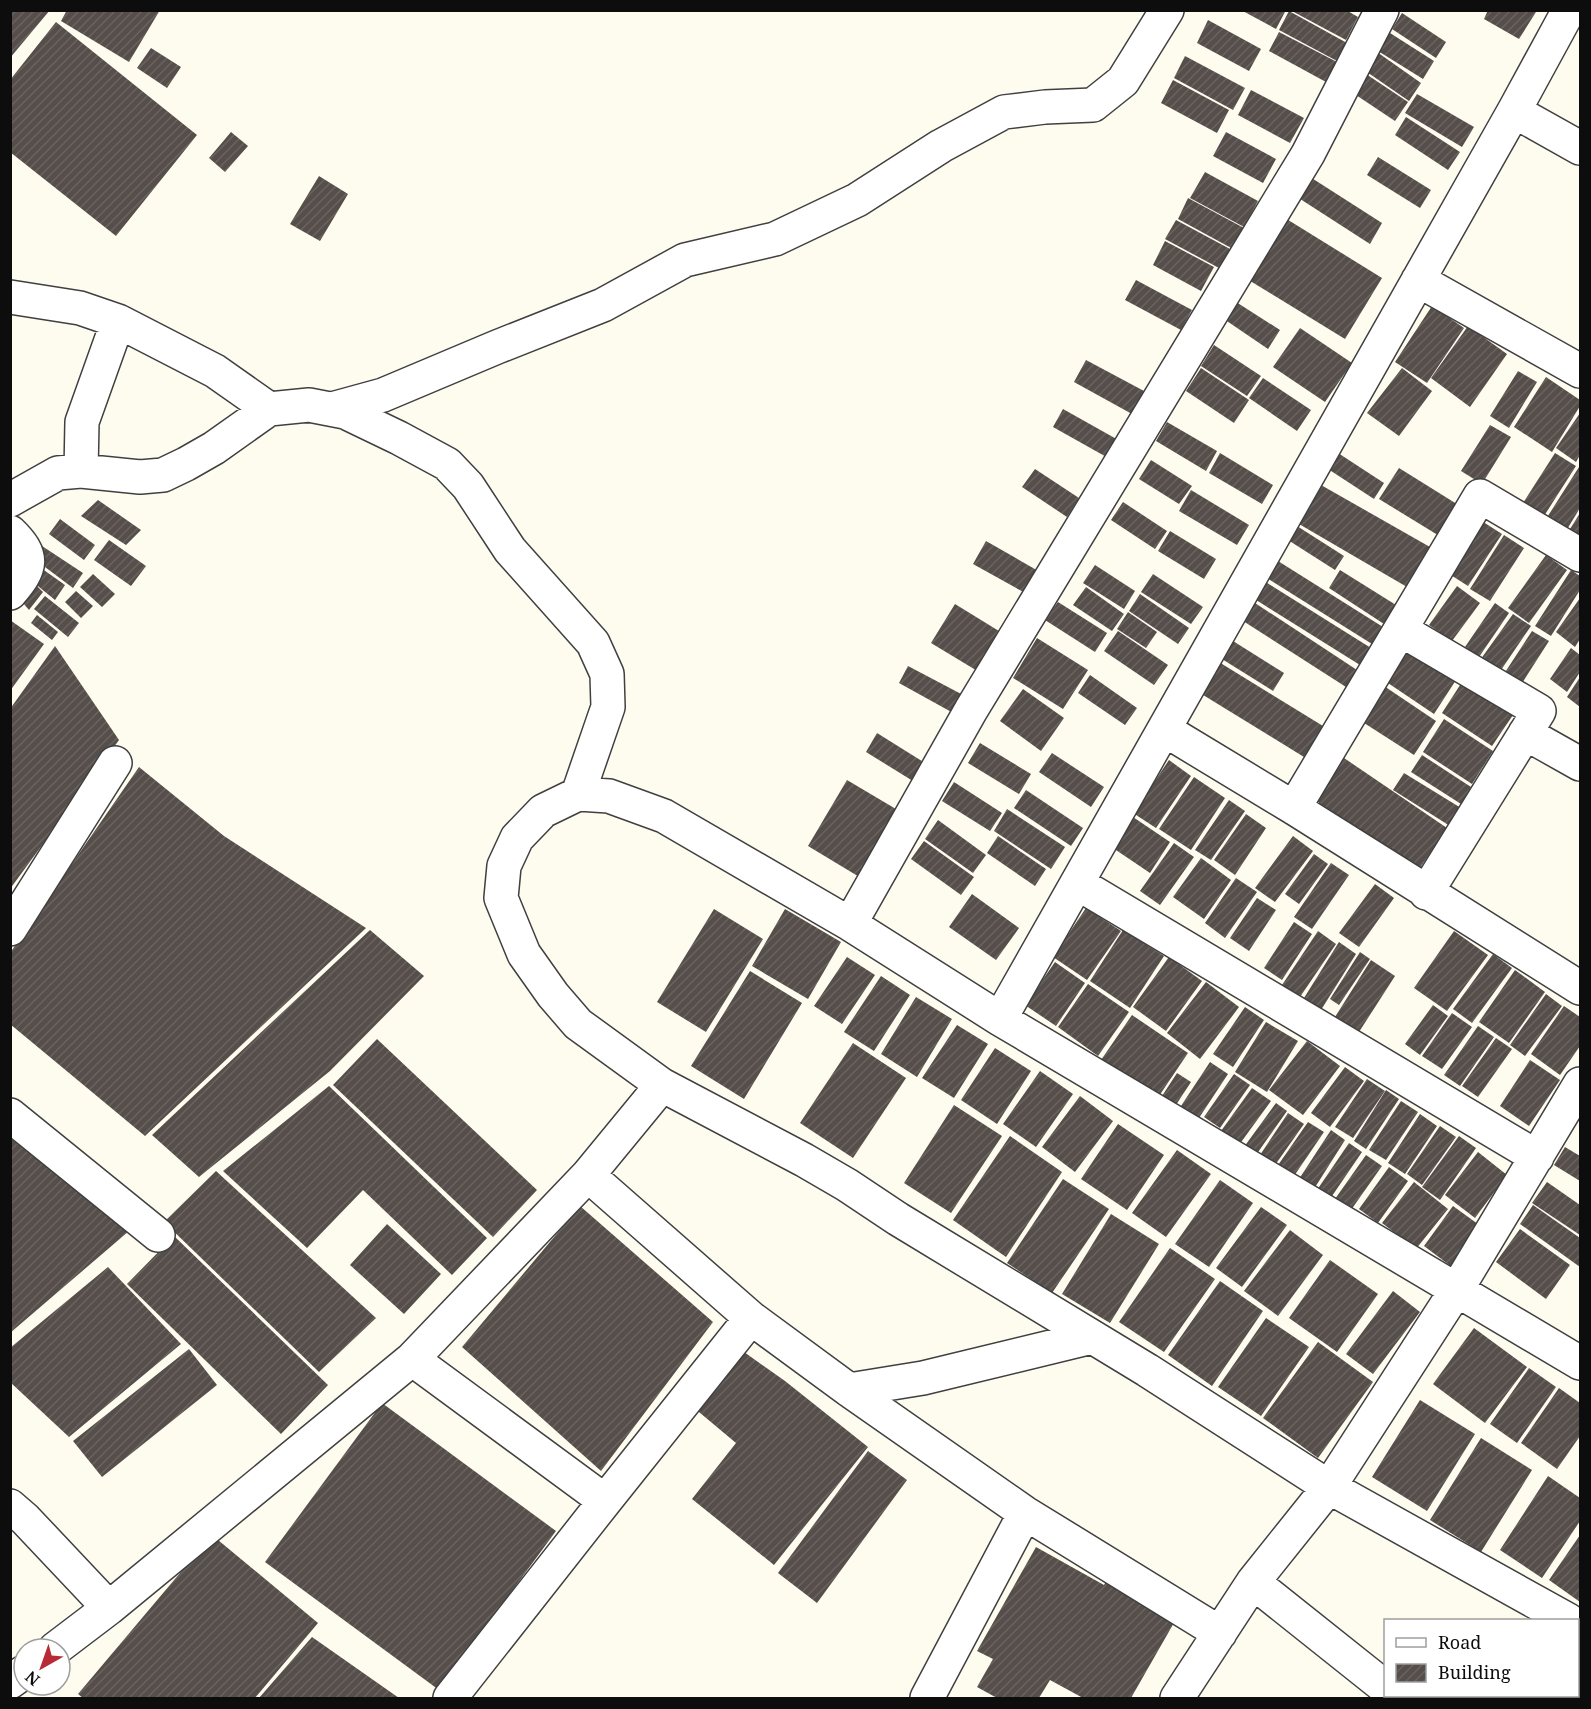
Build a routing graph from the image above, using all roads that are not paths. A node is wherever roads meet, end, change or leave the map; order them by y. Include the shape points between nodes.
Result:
1 (1167, 10) edge
2 (1382, 10) edge
3 (1569, 10) edge
4 (1514, 111) junction
5 (1581, 148) edge
6 (1418, 280) junction
7 (10, 297) edge
8 (118, 321) junction
9 (1581, 371) edge
10 (269, 409) junction
11 (332, 410) junction
12 (69, 472) junction
13 (15, 497) edge
14 (10, 532) edge
15 (1581, 555) edge
16 (10, 593) edge
17 (1401, 630) junction
18 (1165, 730) junction
19 (1525, 734) junction
20 (115, 763) dead end
21 (1581, 764) edge
22 (578, 794) junction
23 (1294, 808) junction
24 (1077, 883) junction
25 (1426, 893) junction
26 (850, 924) junction
27 (10, 929) edge
28 (1581, 988) edge
29 (1000, 1019) junction
30 (1581, 1084) edge
31 (662, 1085) junction
32 (10, 1115) edge
33 (1537, 1157) junction
34 (588, 1175) junction
35 (158, 1235) dead end
36 (1457, 1289) junction
37 (751, 1318) junction
38 (1092, 1337) junction
39 (412, 1359) junction
40 (1581, 1363) edge
41 (849, 1390) junction
42 (1329, 1487) junction
43 (605, 1501) junction
44 (10, 1506) edge
45 (1024, 1513) junction
46 (1253, 1582) junction
47 (109, 1608) junction
48 (1566, 1619) edge
49 (1220, 1633) junction
50 (71, 1637) edge
51 (1384, 1686) edge
52 (450, 1698) edge
53 (927, 1698) edge
54 (1177, 1698) edge

1 - 11 street via 1123,81 1092,105 1004,112 856,200 775,239 685,260 603,305 383,395
2 - 26 street via 1308,154 971,710
3 - 4 street
4 - 5 street
4 - 6 street
6 - 9 street
6 - 18 street
7 - 8 street via 80,309
8 - 10 street via 215,371
8 - 12 street via 82,422
10 - 11 street via 309,405
10 - 12 street via 213,448 163,475
11 - 22 street via 345,412 447,464 468,486 510,550 593,643 607,674 608,707
12 - 13 street
14 - 16 street via 28,553 29,566
15 - 17 street via 1480,496
17 - 19 street via 1539,711
17 - 23 street
18 - 23 street
18 - 24 street
19 - 21 street
19 - 25 street
20 - 27 street
22 - 26 street via 609,796 664,816
22 - 31 street via 543,811 517,838 504,866 501,898 524,954 553,995 578,1024
23 - 25 street
24 - 29 street
24 - 33 street
25 - 28 street
26 - 29 street
29 - 36 street
30 - 33 street
31 - 34 street
31 - 38 street via 847,1185
32 - 35 street
33 - 36 street
34 - 37 street
34 - 39 street
36 - 40 street
36 - 42 street
37 - 41 street
37 - 43 street
38 - 41 street via 922,1378
38 - 42 street
39 - 43 street
39 - 47 street
41 - 45 street
42 - 46 street
42 - 48 street
43 - 52 street
44 - 47 street
45 - 49 street
45 - 53 street
46 - 49 street
46 - 51 street
47 - 50 street
49 - 54 street

